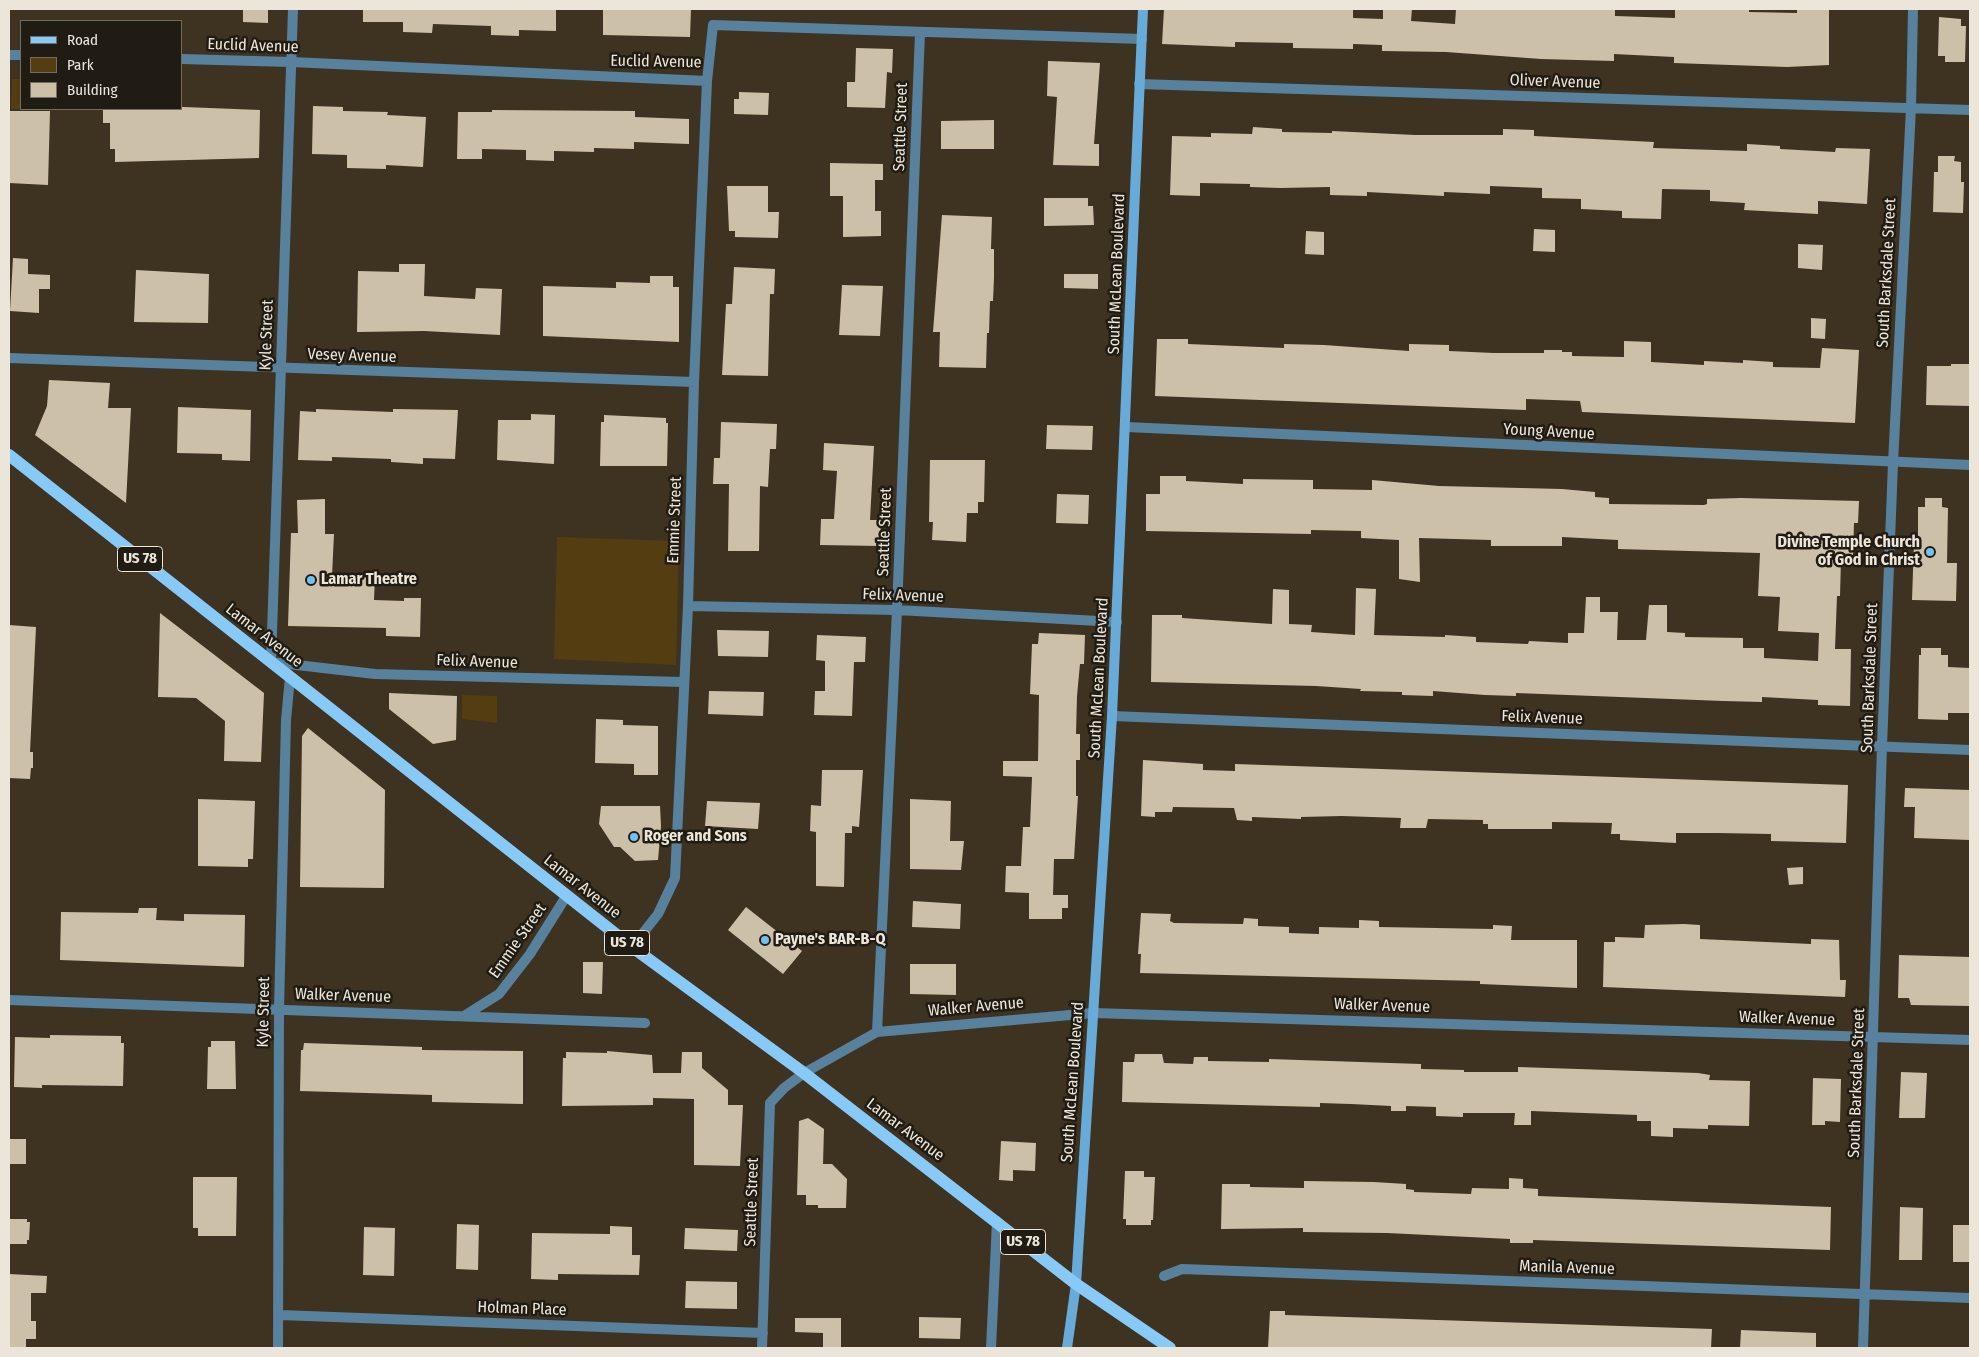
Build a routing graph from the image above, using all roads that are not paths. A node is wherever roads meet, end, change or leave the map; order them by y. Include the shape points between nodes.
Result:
1 (293, 9) edge
2 (1143, 9) edge
3 (1913, 9) edge
4 (920, 33) junction
5 (1142, 39) junction
6 (182, 59) edge
7 (291, 62) junction
8 (707, 81) junction
9 (1139, 84) junction
10 (1911, 108) junction
11 (1970, 110) edge
12 (9, 358) edge
13 (281, 368) junction
14 (694, 382) junction
15 (1126, 427) junction
16 (9, 455) edge
17 (1893, 463) junction
18 (1970, 465) edge
19 (688, 606) junction
20 (897, 610) junction
21 (1117, 622) junction
22 (271, 662) junction
23 (290, 677) junction
24 (683, 682) junction
25 (1112, 716) junction
26 (1882, 746) junction
27 (1970, 750) edge
28 (567, 895) junction
29 (632, 947) junction
30 (9, 1000) edge
31 (279, 1009) junction
32 (1093, 1012) junction
33 (464, 1016) junction
34 (645, 1023) dead end
35 (877, 1032) junction
36 (1874, 1036) junction
37 (1970, 1040) edge
38 (804, 1073) junction
39 (998, 1221) junction
40 (1164, 1276) dead end
41 (1076, 1284) junction
42 (1864, 1294) junction
43 (1970, 1298) edge
44 (280, 1315) junction
45 (763, 1333) junction
46 (1166, 1346) edge
47 (278, 1348) edge
48 (762, 1348) edge
49 (991, 1348) edge
50 (1067, 1348) edge
51 (1179, 1348) edge
52 (1863, 1348) edge

1 - 7 street, Kyle Street
2 - 5 main road, South McLean Boulevard
3 - 10 street, South Barksdale Street
4 - 5 street, Euclid Avenue
4 - 8 street, Euclid Avenue via 713,25
4 - 20 street, Seattle Street
5 - 9 main road, South McLean Boulevard
6 - 7 street, Euclid Avenue
7 - 8 street, Euclid Avenue
7 - 13 street, Kyle Street
8 - 14 street, Emmie Street
9 - 10 street, Oliver Avenue
9 - 15 main road, South McLean Boulevard
10 - 11 street, Oliver Avenue
10 - 17 street, South Barksdale Street
12 - 13 street, Vesey Avenue
13 - 14 street, Vesey Avenue
13 - 22 street, Kyle Street
14 - 19 street, Emmie Street
15 - 17 street, Young Avenue
15 - 21 main road, South McLean Boulevard
16 - 22 main road, Lamar Avenue / US 78
17 - 18 street, Young Avenue
17 - 26 street, South Barksdale Street
19 - 20 street, Felix Avenue
19 - 24 street, Emmie Street
20 - 21 street, Felix Avenue
20 - 35 street, Seattle Street
21 - 25 main road, South McLean Boulevard
22 - 23 main road, Lamar Avenue / US 78
22 - 24 street, Felix Avenue via 375,674
23 - 28 main road, Lamar Avenue / US 78
23 - 31 street, Kyle Street via 286,720
24 - 29 street, Emmie Street via 676,878 658,914
25 - 26 street, Felix Avenue
25 - 32 main road, South McLean Boulevard
26 - 27 street, Felix Avenue
26 - 36 street, South Barksdale Street
28 - 29 main road, Lamar Avenue / US 78
28 - 33 street, Emmie Street via 530,954 499,994
29 - 38 main road, Lamar Avenue / US 78
30 - 31 street, Walker Avenue
31 - 33 street, Walker Avenue
31 - 44 street, Kyle Street
32 - 35 street, Walker Avenue
32 - 36 street, Walker Avenue
32 - 41 main road, South McLean Boulevard
33 - 34 street, Walker Avenue
35 - 38 street, Walker Avenue
36 - 37 street, Walker Avenue
36 - 42 street, South Barksdale Street
38 - 39 main road, Lamar Avenue / US 78
38 - 45 street, Seattle Street via 770,1103
39 - 41 main road, Lamar Avenue / US 78
39 - 49 street
40 - 42 street, Manila Avenue via 1192,1269
41 - 46 main road, Lamar Avenue / US 78
41 - 50 main road, South McLean Boulevard
42 - 43 street, Manila Avenue
42 - 52 street, South Barksdale Street
44 - 45 street, Holman Place
44 - 47 street, Kyle Street
45 - 48 street, Seattle Street
46 - 51 main road

